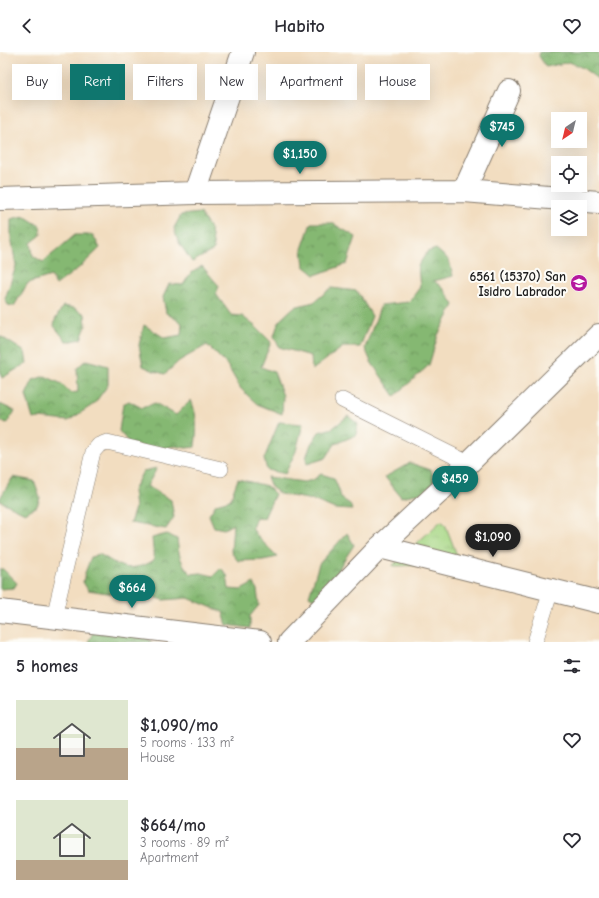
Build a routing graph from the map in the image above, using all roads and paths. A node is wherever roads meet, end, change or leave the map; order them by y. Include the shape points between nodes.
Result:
1 (243, 52) edge
2 (509, 91) dead end
3 (464, 190) junction
4 (195, 194) junction
5 (0, 199) edge
6 (599, 202) edge
7 (599, 335) edge
8 (342, 400) dead end
9 (468, 463) junction
10 (221, 469) dead end
11 (380, 547) junction
12 (551, 590) junction
13 (599, 602) edge
14 (0, 611) edge
15 (54, 617) junction
16 (260, 642) edge
17 (289, 642) edge
18 (535, 642) edge

1 - 4 street
2 - 3 street
3 - 4 street
3 - 6 street
4 - 5 street
7 - 9 street
8 - 9 lane
9 - 11 street
10 - 15 lane via 107,442 99,444 93,452
11 - 12 street
11 - 17 street
12 - 13 street
12 - 18 lane
14 - 15 street
15 - 16 street

